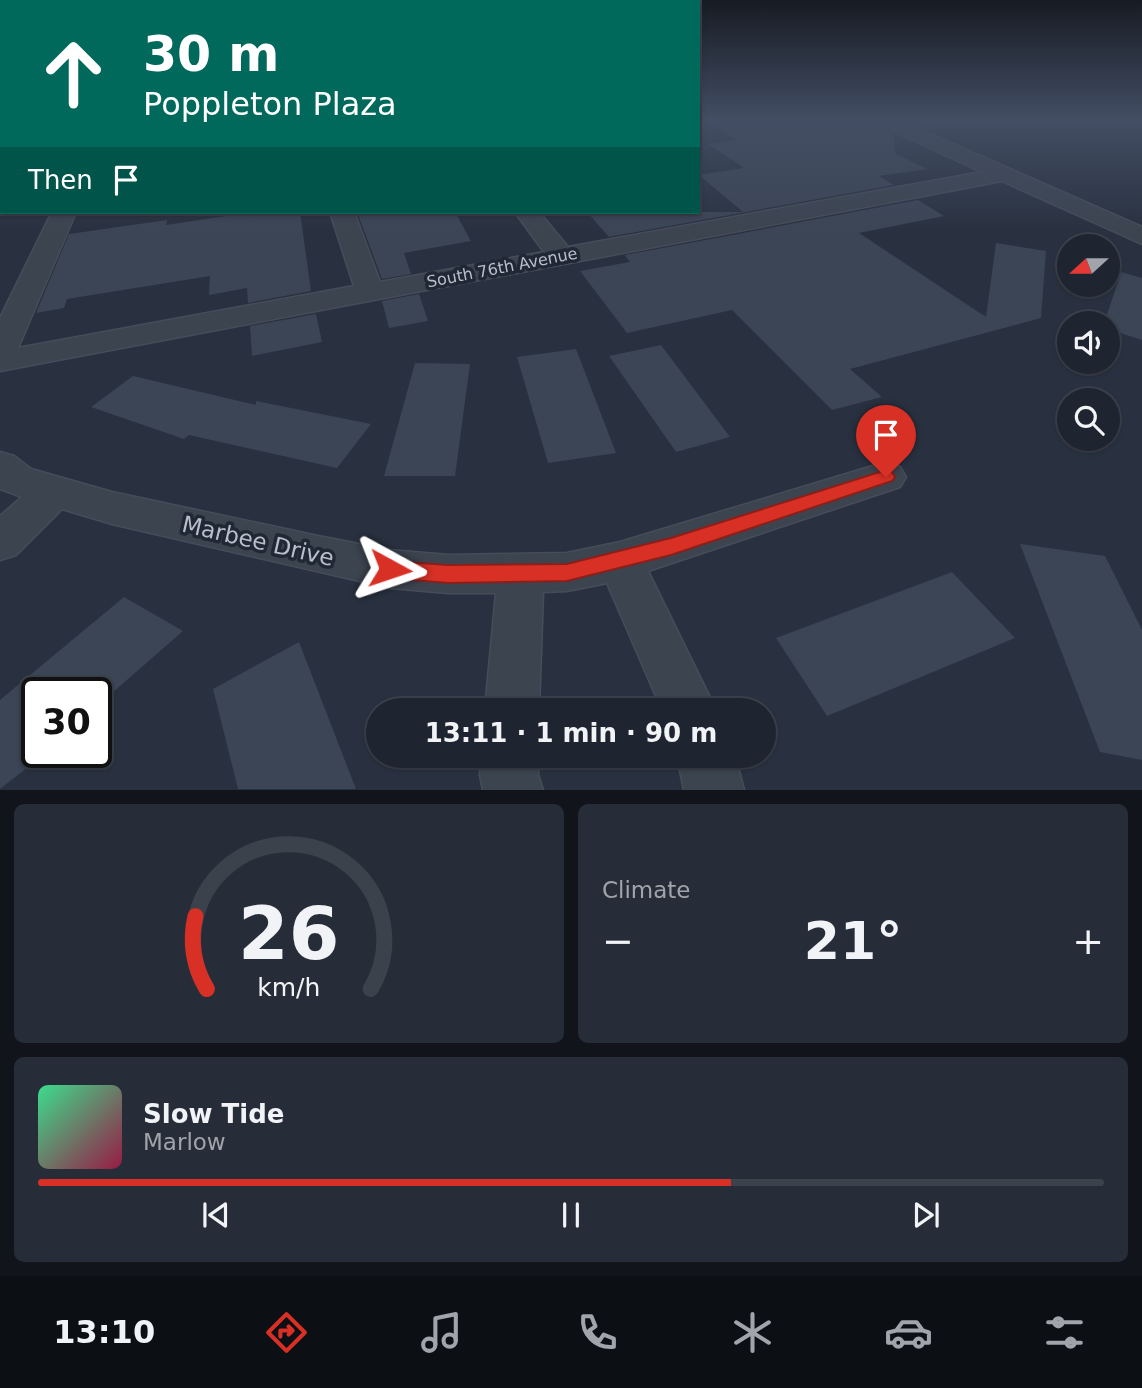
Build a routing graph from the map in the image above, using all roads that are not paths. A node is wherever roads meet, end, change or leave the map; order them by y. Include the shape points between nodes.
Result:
1 (971, 158) edge
2 (1004, 174) junction
3 (63, 214) edge
4 (343, 214) edge
5 (529, 214) edge
6 (1142, 236) edge
7 (561, 256) junction
8 (370, 292) junction
9 (0, 351) edge
10 (0, 361) edge
11 (0, 466) edge
12 (886, 477) dead end
13 (55, 491) junction
14 (0, 542) edge
15 (620, 561) junction
16 (544, 573) junction
17 (515, 698) edge
18 (683, 698) edge
19 (509, 768) edge
20 (709, 768) edge
21 (513, 789) edge
22 (714, 789) edge

1 - 2 street
2 - 6 street
2 - 7 street, South 76th Avenue
3 - 9 street
4 - 8 street
5 - 7 street
7 - 8 street, South 76th Avenue
8 - 10 street, South 76th Avenue
11 - 13 street, Marbee Drive via 10,477
12 - 15 street, Marbee Drive
13 - 14 street
13 - 16 street, Marbee Drive via 390,569
15 - 16 street, Marbee Drive
15 - 18 street
16 - 17 street
19 - 21 street
20 - 22 street

